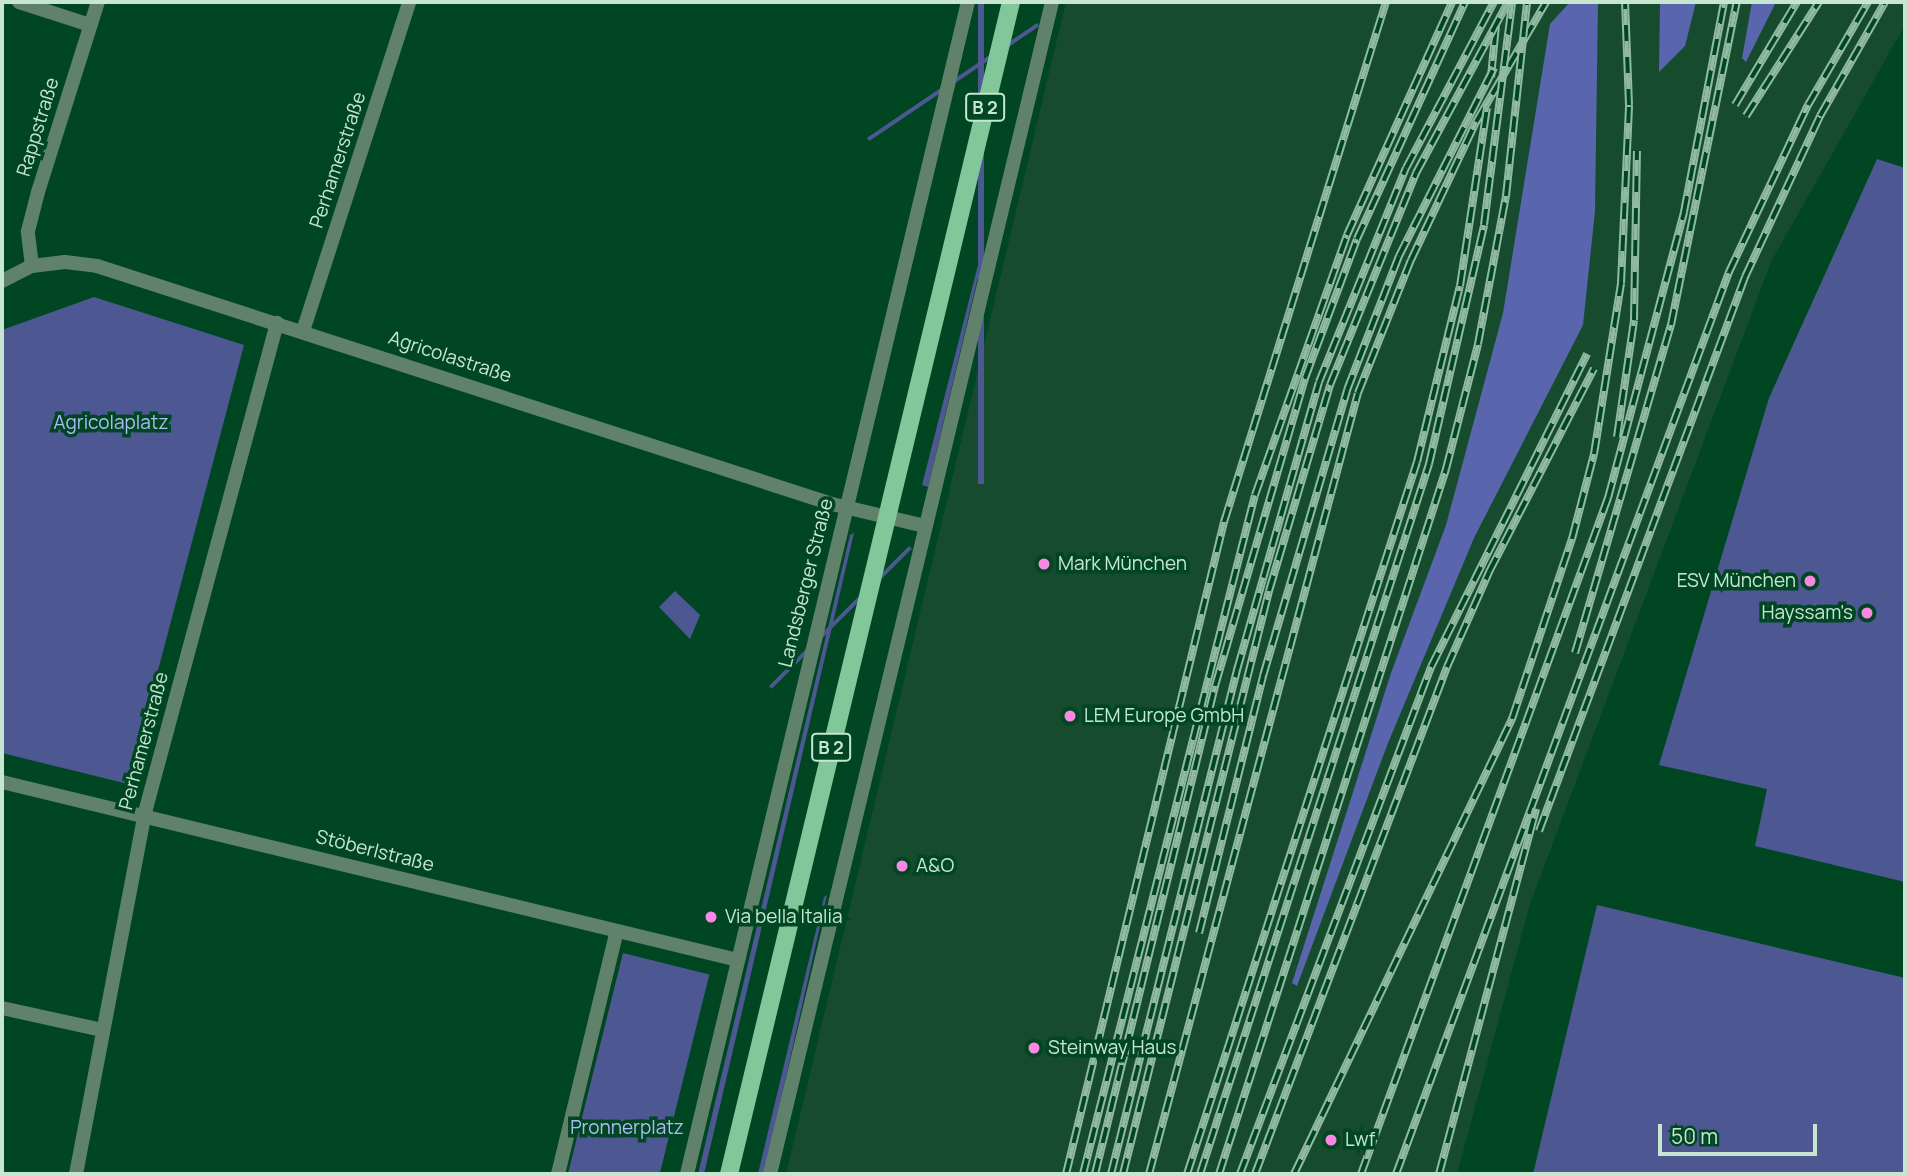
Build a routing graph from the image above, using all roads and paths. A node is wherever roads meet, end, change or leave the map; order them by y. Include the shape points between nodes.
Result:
1 (19, 2) edge
2 (97, 2) edge
3 (409, 2) edge
4 (968, 2) edge
5 (1011, 2) edge
6 (1052, 2) edge
7 (90, 25) junction
8 (32, 266) junction
9 (2, 281) edge
10 (278, 323) junction
11 (303, 331) junction
12 (845, 508) junction
13 (886, 517) junction
14 (925, 526) junction
15 (2, 782) edge
16 (144, 816) junction
17 (617, 931) junction
18 (738, 960) junction
19 (2, 1008) edge
20 (102, 1030) junction
21 (76, 1174) edge
22 (558, 1174) edge
23 (687, 1174) edge
24 (729, 1174) edge
25 (769, 1174) edge

1 - 7 street
2 - 7 street, Rappstraße
3 - 11 street, Perhamerstraße
4 - 12 street, Landsberger Straße
5 - 13 main road, B 2
6 - 14 street
7 - 8 street, Rappstraße via 28,231
8 - 9 street, Agricolastraße
8 - 10 street, Agricolastraße via 65,261 97,266
10 - 11 street, Agricolastraße
10 - 16 street, Perhamerstraße
11 - 12 street, Agricolastraße
12 - 13 street, Agricolastraße
12 - 18 street, Landsberger Straße
13 - 14 street
13 - 24 main road, B 2
14 - 25 street
15 - 16 street, Stöberlstraße
16 - 17 street, Stöberlstraße
16 - 20 street, Perhamerstraße
17 - 18 street, Stöberlstraße
17 - 22 street
18 - 23 street, Landsberger Straße
19 - 20 street
20 - 21 street, Perhamerstraße

